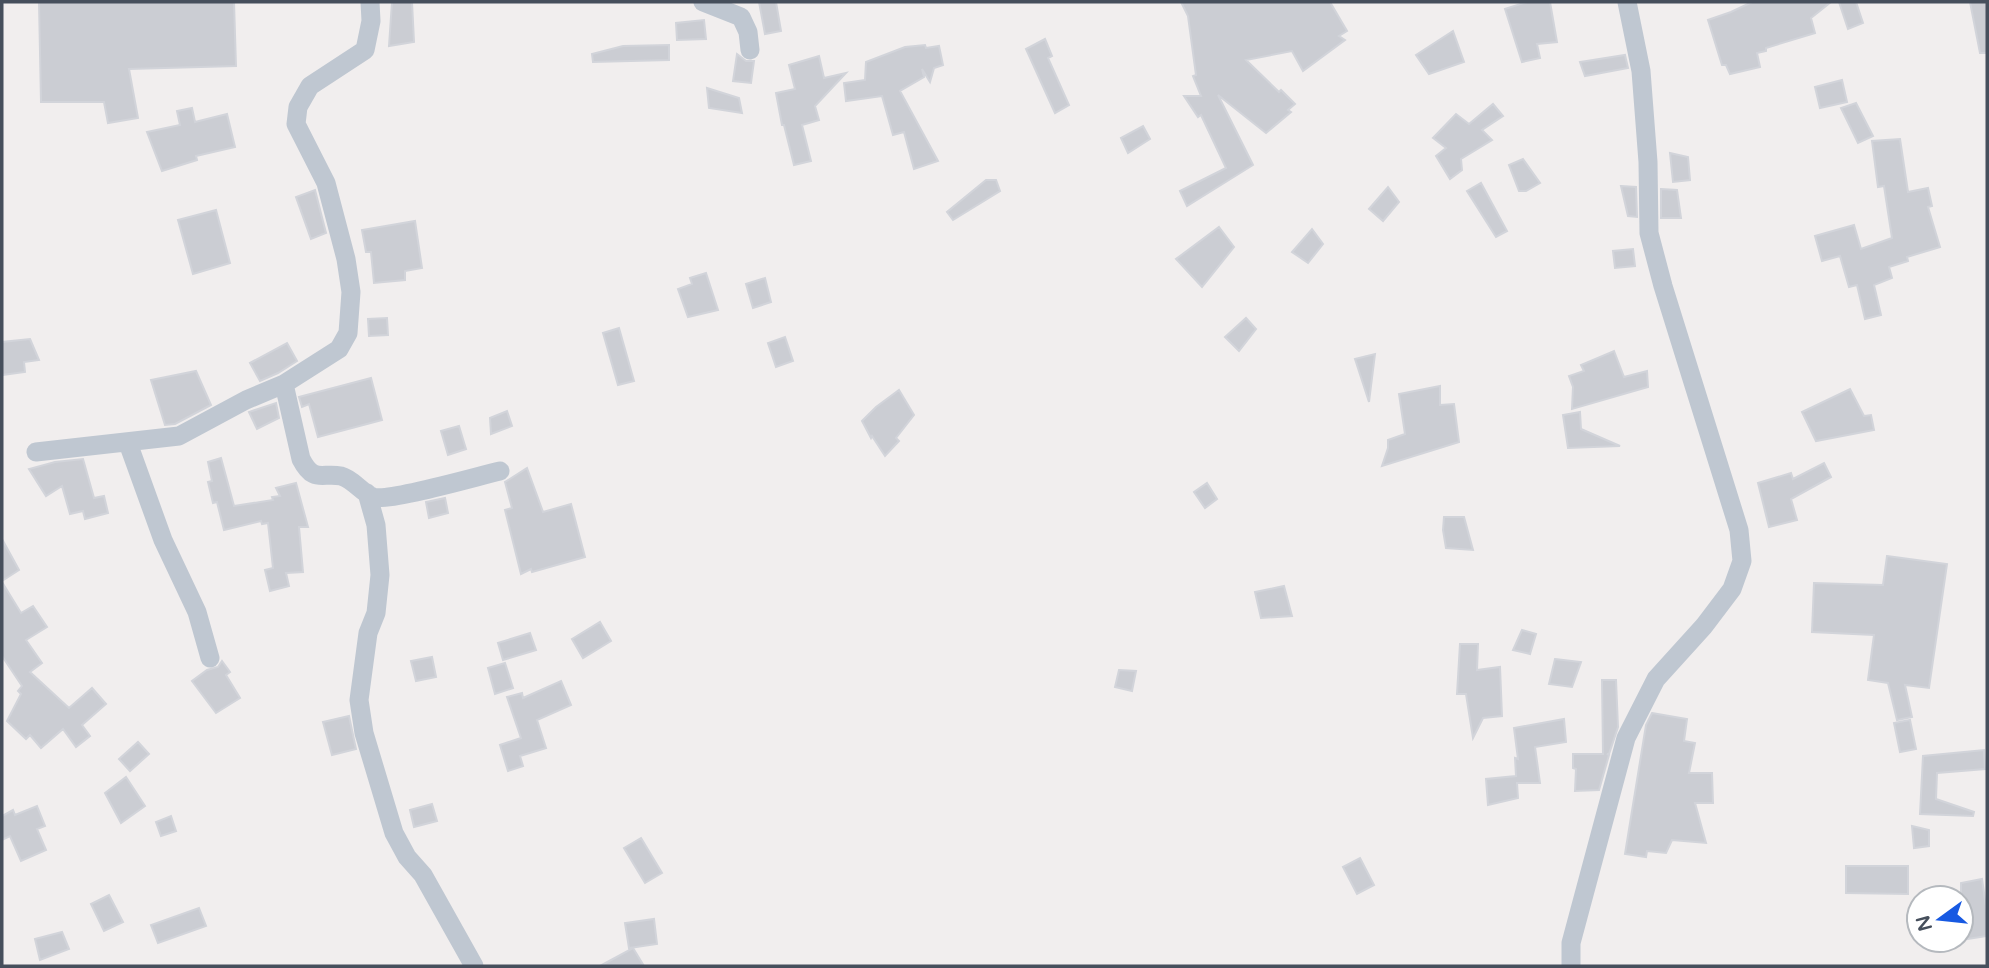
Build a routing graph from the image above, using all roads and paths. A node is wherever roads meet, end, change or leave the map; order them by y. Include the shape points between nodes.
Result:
1 (370, 2) edge
2 (703, 2) edge
3 (1627, 2) edge
4 (750, 50) dead end
5 (284, 384) junction
6 (128, 443) junction
7 (36, 452) dead end
8 (500, 471) dead end
9 (367, 493) junction
10 (210, 658) dead end
11 (474, 966) edge
12 (1571, 966) edge

1 - 5 street via 365,50 310,86 298,107 296,124 326,183 346,259 351,292 348,332 339,349
2 - 4 street via 741,17
3 - 12 street via 1640,71 1649,233 1739,530 1742,561 1732,589 1656,679 1626,738 1571,943
5 - 6 street via 179,436
5 - 9 street via 306,469 322,477 342,476
6 - 7 street
6 - 10 street via 163,540 197,612
8 - 9 street via 394,497
9 - 11 street via 376,525 380,575 359,700 364,733 394,832

